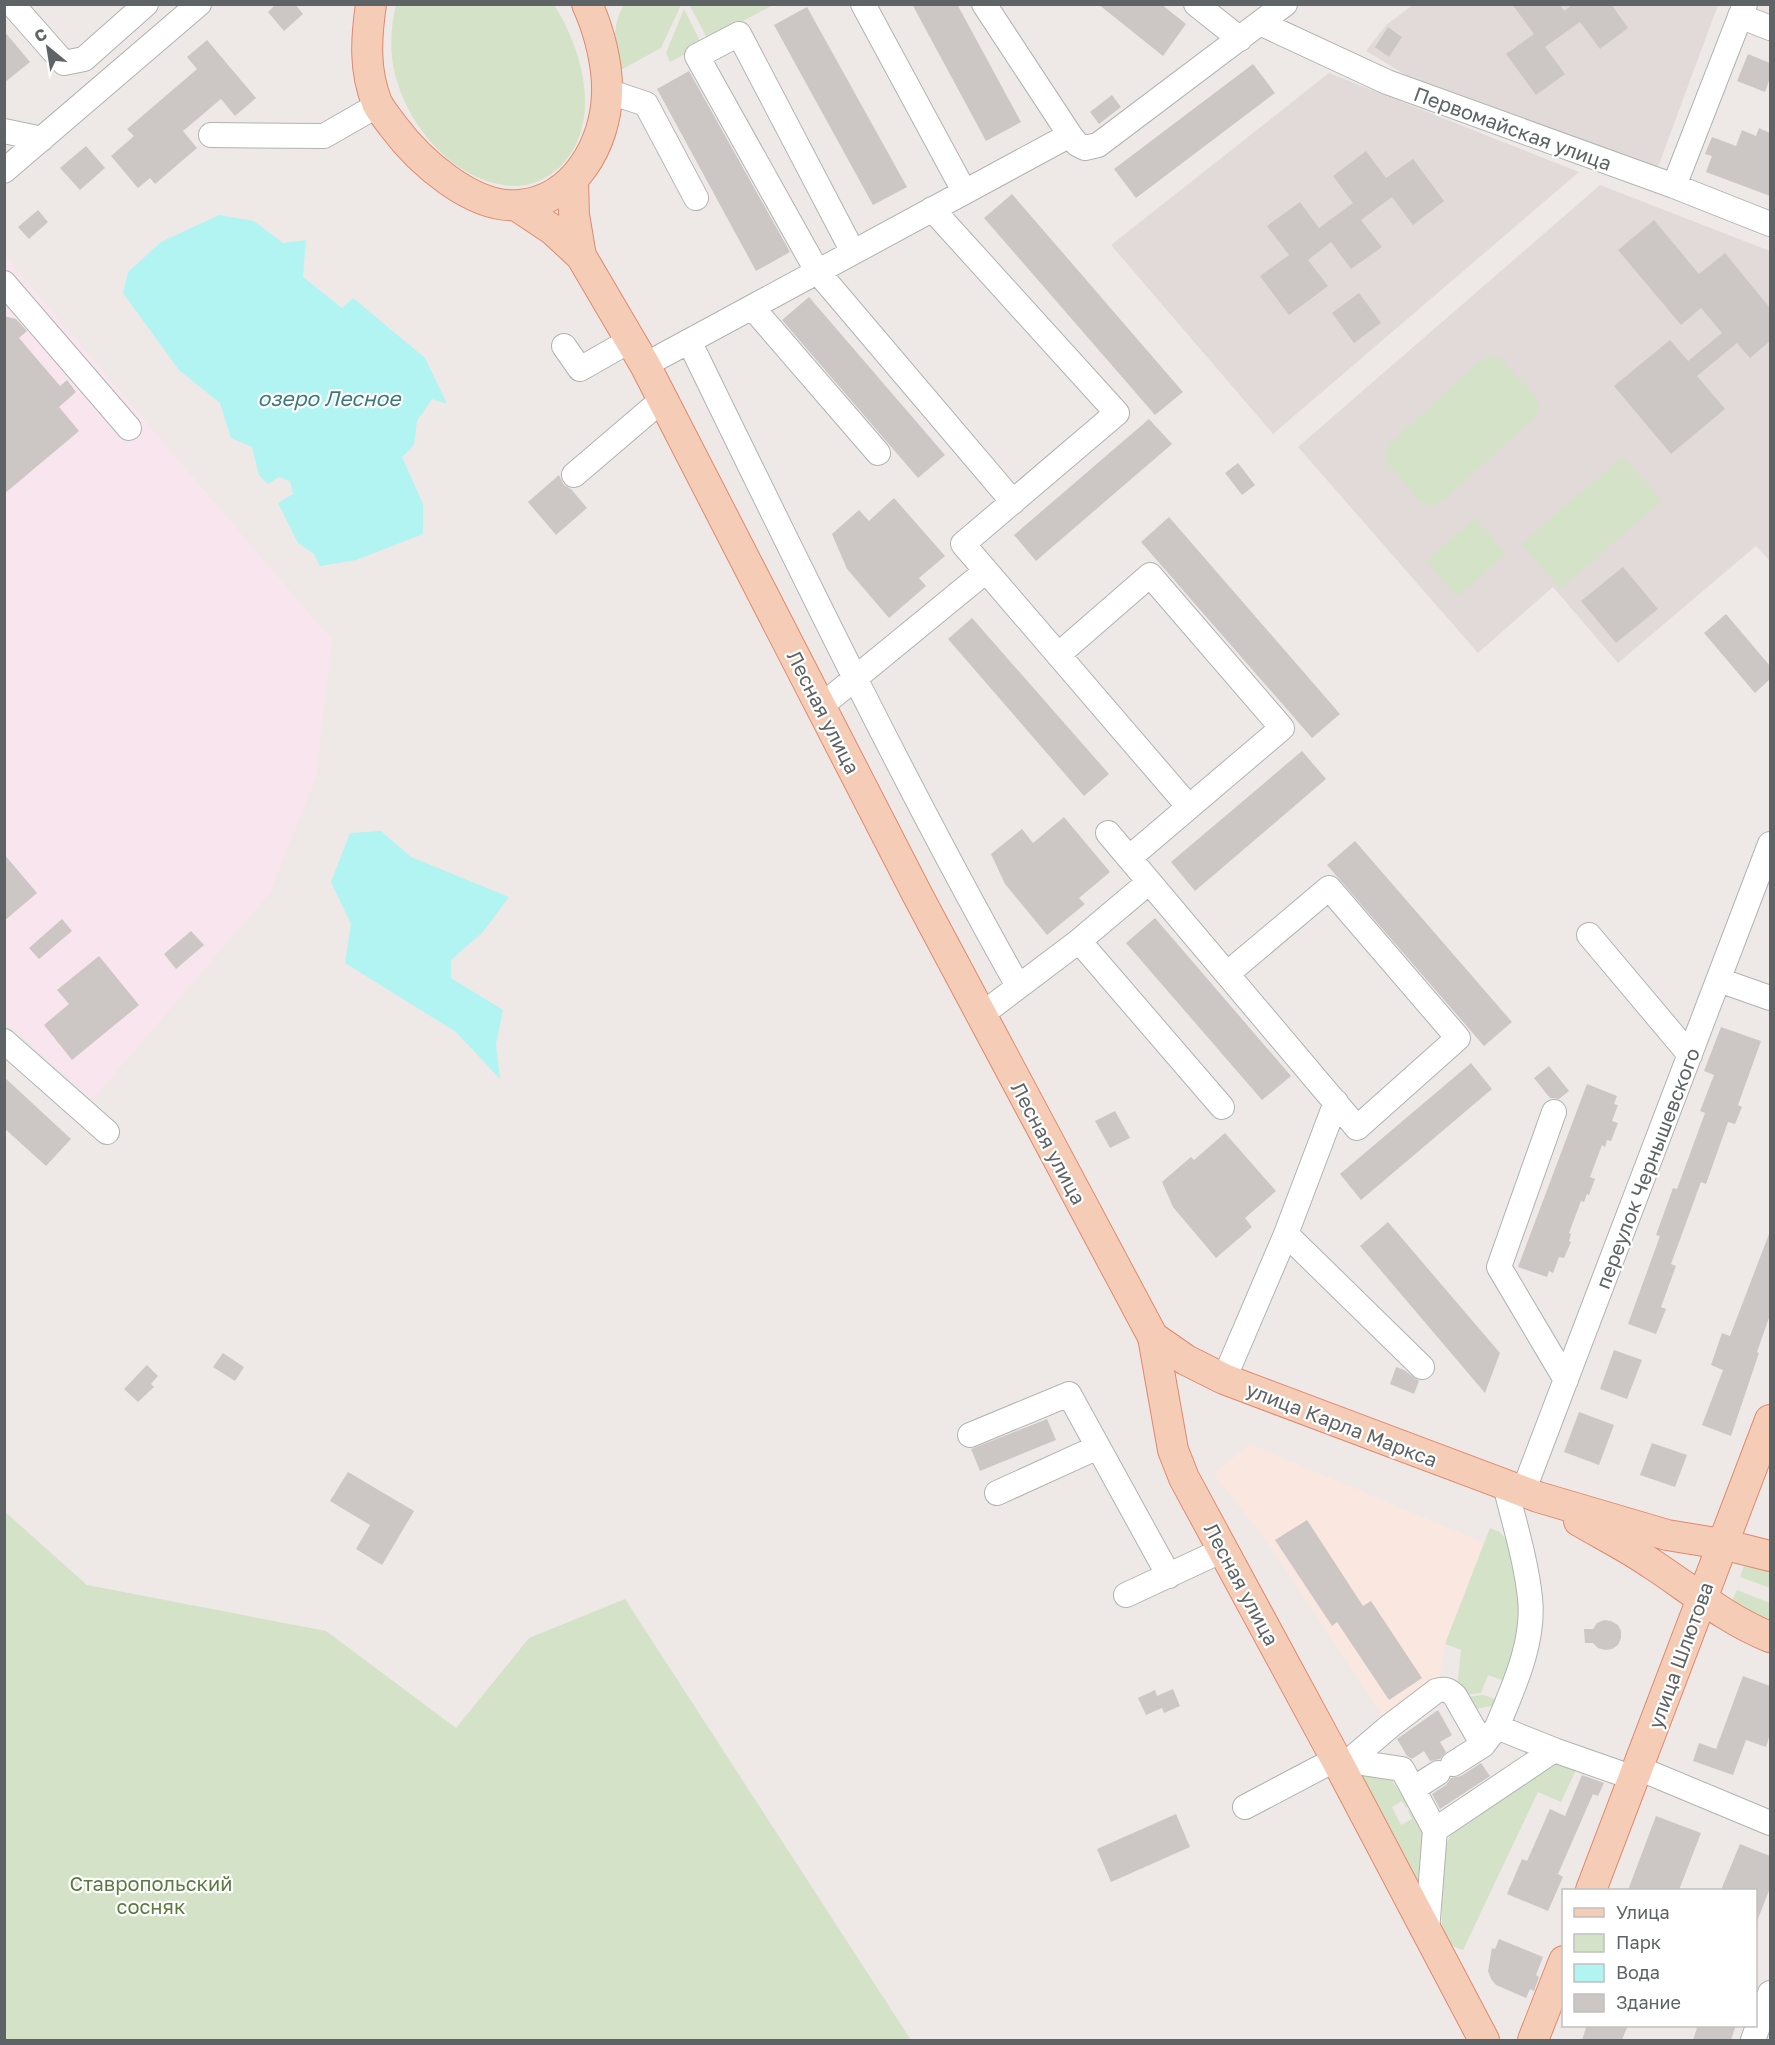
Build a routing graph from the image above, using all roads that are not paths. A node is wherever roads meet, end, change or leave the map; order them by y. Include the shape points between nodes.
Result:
1 (12, 4) edge
2 (146, 4) edge
3 (199, 4) edge
4 (371, 4) edge
5 (587, 4) edge
6 (612, 4) edge
7 (863, 4) edge
8 (984, 4) edge
9 (1196, 4) edge
10 (1285, 4) edge
11 (1742, 10) edge
12 (1260, 23) junction
13 (1770, 28) edge
14 (1240, 39) junction
15 (603, 57) junction
16 (607, 91) junction
17 (378, 105) junction
18 (4, 131) edge
19 (211, 135) dead end
20 (1070, 135) junction
21 (42, 139) junction
22 (4, 171) edge
23 (573, 180) junction
24 (1674, 186) junction
25 (964, 191) junction
26 (696, 198) dead end
27 (517, 206) junction
28 (932, 209) junction
29 (1770, 224) edge
30 (853, 252) junction
31 (581, 256) junction
32 (817, 271) junction
33 (4, 283) edge
34 (752, 307) junction
35 (689, 341) junction
36 (564, 346) dead end
37 (638, 353) junction
38 (663, 399) junction
39 (129, 428) dead end
40 (878, 453) dead end
41 (574, 475) dead end
42 (1013, 502) junction
43 (986, 571) junction
44 (1058, 655) junction
45 (854, 679) junction
46 (820, 707) junction
47 (1189, 807) junction
48 (1107, 833) dead end
49 (1770, 844) edge
50 (1129, 858) junction
51 (1149, 882) junction
52 (1589, 935) dead end
53 (1079, 941) junction
54 (1228, 974) junction
55 (1719, 980) junction
56 (1018, 986) junction
57 (1770, 998) edge
58 (981, 1015) junction
59 (4, 1041) edge
60 (1690, 1055) junction
61 (1336, 1102) junction
62 (1222, 1107) dead end
63 (1554, 1112) dead end
64 (107, 1132) dead end
65 (1286, 1234) junction
66 (1154, 1336) junction
67 (1422, 1368) dead end
68 (1224, 1379) junction
69 (1566, 1380) junction
70 (1770, 1419) edge
71 (970, 1435) dead end
72 (1098, 1447) junction
73 (1522, 1492) junction
74 (997, 1493) dead end
75 (1722, 1544) junction
76 (1223, 1550) junction
77 (1770, 1556) edge
78 (1169, 1576) junction
79 (1126, 1595) dead end
80 (1701, 1600) junction
81 (1770, 1637) edge
82 (1490, 1736) junction
83 (1554, 1750) junction
84 (1343, 1760) junction
85 (1636, 1773) junction
86 (1413, 1789) junction
87 (1245, 1807) dead end
88 (1770, 1823) edge
89 (1435, 1830) junction
90 (1591, 1889) edge
91 (1427, 1931) junction
92 (1562, 1964) edge
93 (1770, 1993) edge
94 (1484, 2040) edge
95 (1533, 2040) edge
96 (1753, 2040) edge

1 - 2 street via 64,63 84,59
3 - 21 street
4 - 17 main road via 366,39 370,78
5 - 15 main road
6 - 15 main road
7 - 25 street
8 - 20 street
9 - 14 street
10 - 12 street
11 - 13 street
11 - 24 street
12 - 14 street
12 - 24 street, Первомайская улица via 1387,82
14 - 20 street via 1098,145 1085,148
15 - 16 main road
16 - 23 main road via 594,147
16 - 26 street via 646,104
17 - 19 street via 324,136
17 - 27 main road via 432,169 476,196
18 - 21 street
20 - 25 street
21 - 22 street
23 - 27 main road via 556,195
23 - 31 main road, Лесная улица
24 - 29 street, Первомайская улица
25 - 28 street
27 - 31 main road, Лесная улица via 553,230
28 - 30 street
28 - 42 street via 1117,413
30 - 32 street
30 - 32 street via 739,33 697,56
31 - 37 main road, Лесная улица
32 - 34 street
32 - 42 street
33 - 39 street
34 - 35 street
34 - 40 street
35 - 37 street
35 - 45 street
36 - 37 street via 580,369
37 - 38 main road, Лесная улица
38 - 41 street
38 - 46 main road, Лесная улица
42 - 43 street via 963,544
43 - 44 street
43 - 45 street
44 - 47 street
44 - 47 street via 1150,575 1282,728
45 - 46 street
45 - 56 street
46 - 58 main road, Лесная улица
47 - 50 street
48 - 50 street
49 - 55 street, переулок Чернышевского
50 - 51 street
51 - 53 street
51 - 54 street
52 - 60 street
53 - 56 street
53 - 62 street
54 - 61 street
54 - 61 street via 1329,888 1458,1038 1357,1128
55 - 57 street
55 - 60 street, переулок Чернышевского
56 - 58 street
58 - 66 main road, Лесная улица
59 - 64 street
60 - 69 street, переулок Чернышевского
61 - 65 street
63 - 69 street via 1499,1267
65 - 67 street
65 - 68 street
66 - 68 main road, улица Карла Маркса via 1186,1360
66 - 76 main road, Лесная улица via 1173,1450 1184,1479
68 - 73 main road, улица Карла Маркса
69 - 73 street, переулок Чернышевского
70 - 75 main road, улица Шлютова
71 - 72 street via 1069,1394
72 - 74 street
72 - 78 street
73 - 75 main road, улица Карла Маркса via 1667,1535
73 - 80 main road, улица Карла Маркса via 1651,1563
73 - 82 street via 1530,1600 1528,1631 1522,1665
75 - 77 main road, улица Карла Маркса
75 - 80 main road, улица Шлютова
76 - 78 street
76 - 84 main road, Лесная улица
78 - 79 street
80 - 81 main road, улица Карла Маркса
80 - 85 main road, улица Шлютова
82 - 83 street
82 - 84 street via 1449,1690 1443,1689
82 - 86 street
83 - 85 street
83 - 89 street
84 - 86 street via 1402,1769
84 - 87 street
84 - 91 main road, Лесная улица
85 - 88 street
85 - 90 main road, улица Шлютова
86 - 89 street
89 - 91 street
91 - 94 main road, Лесная улица
92 - 95 main road
93 - 96 street

